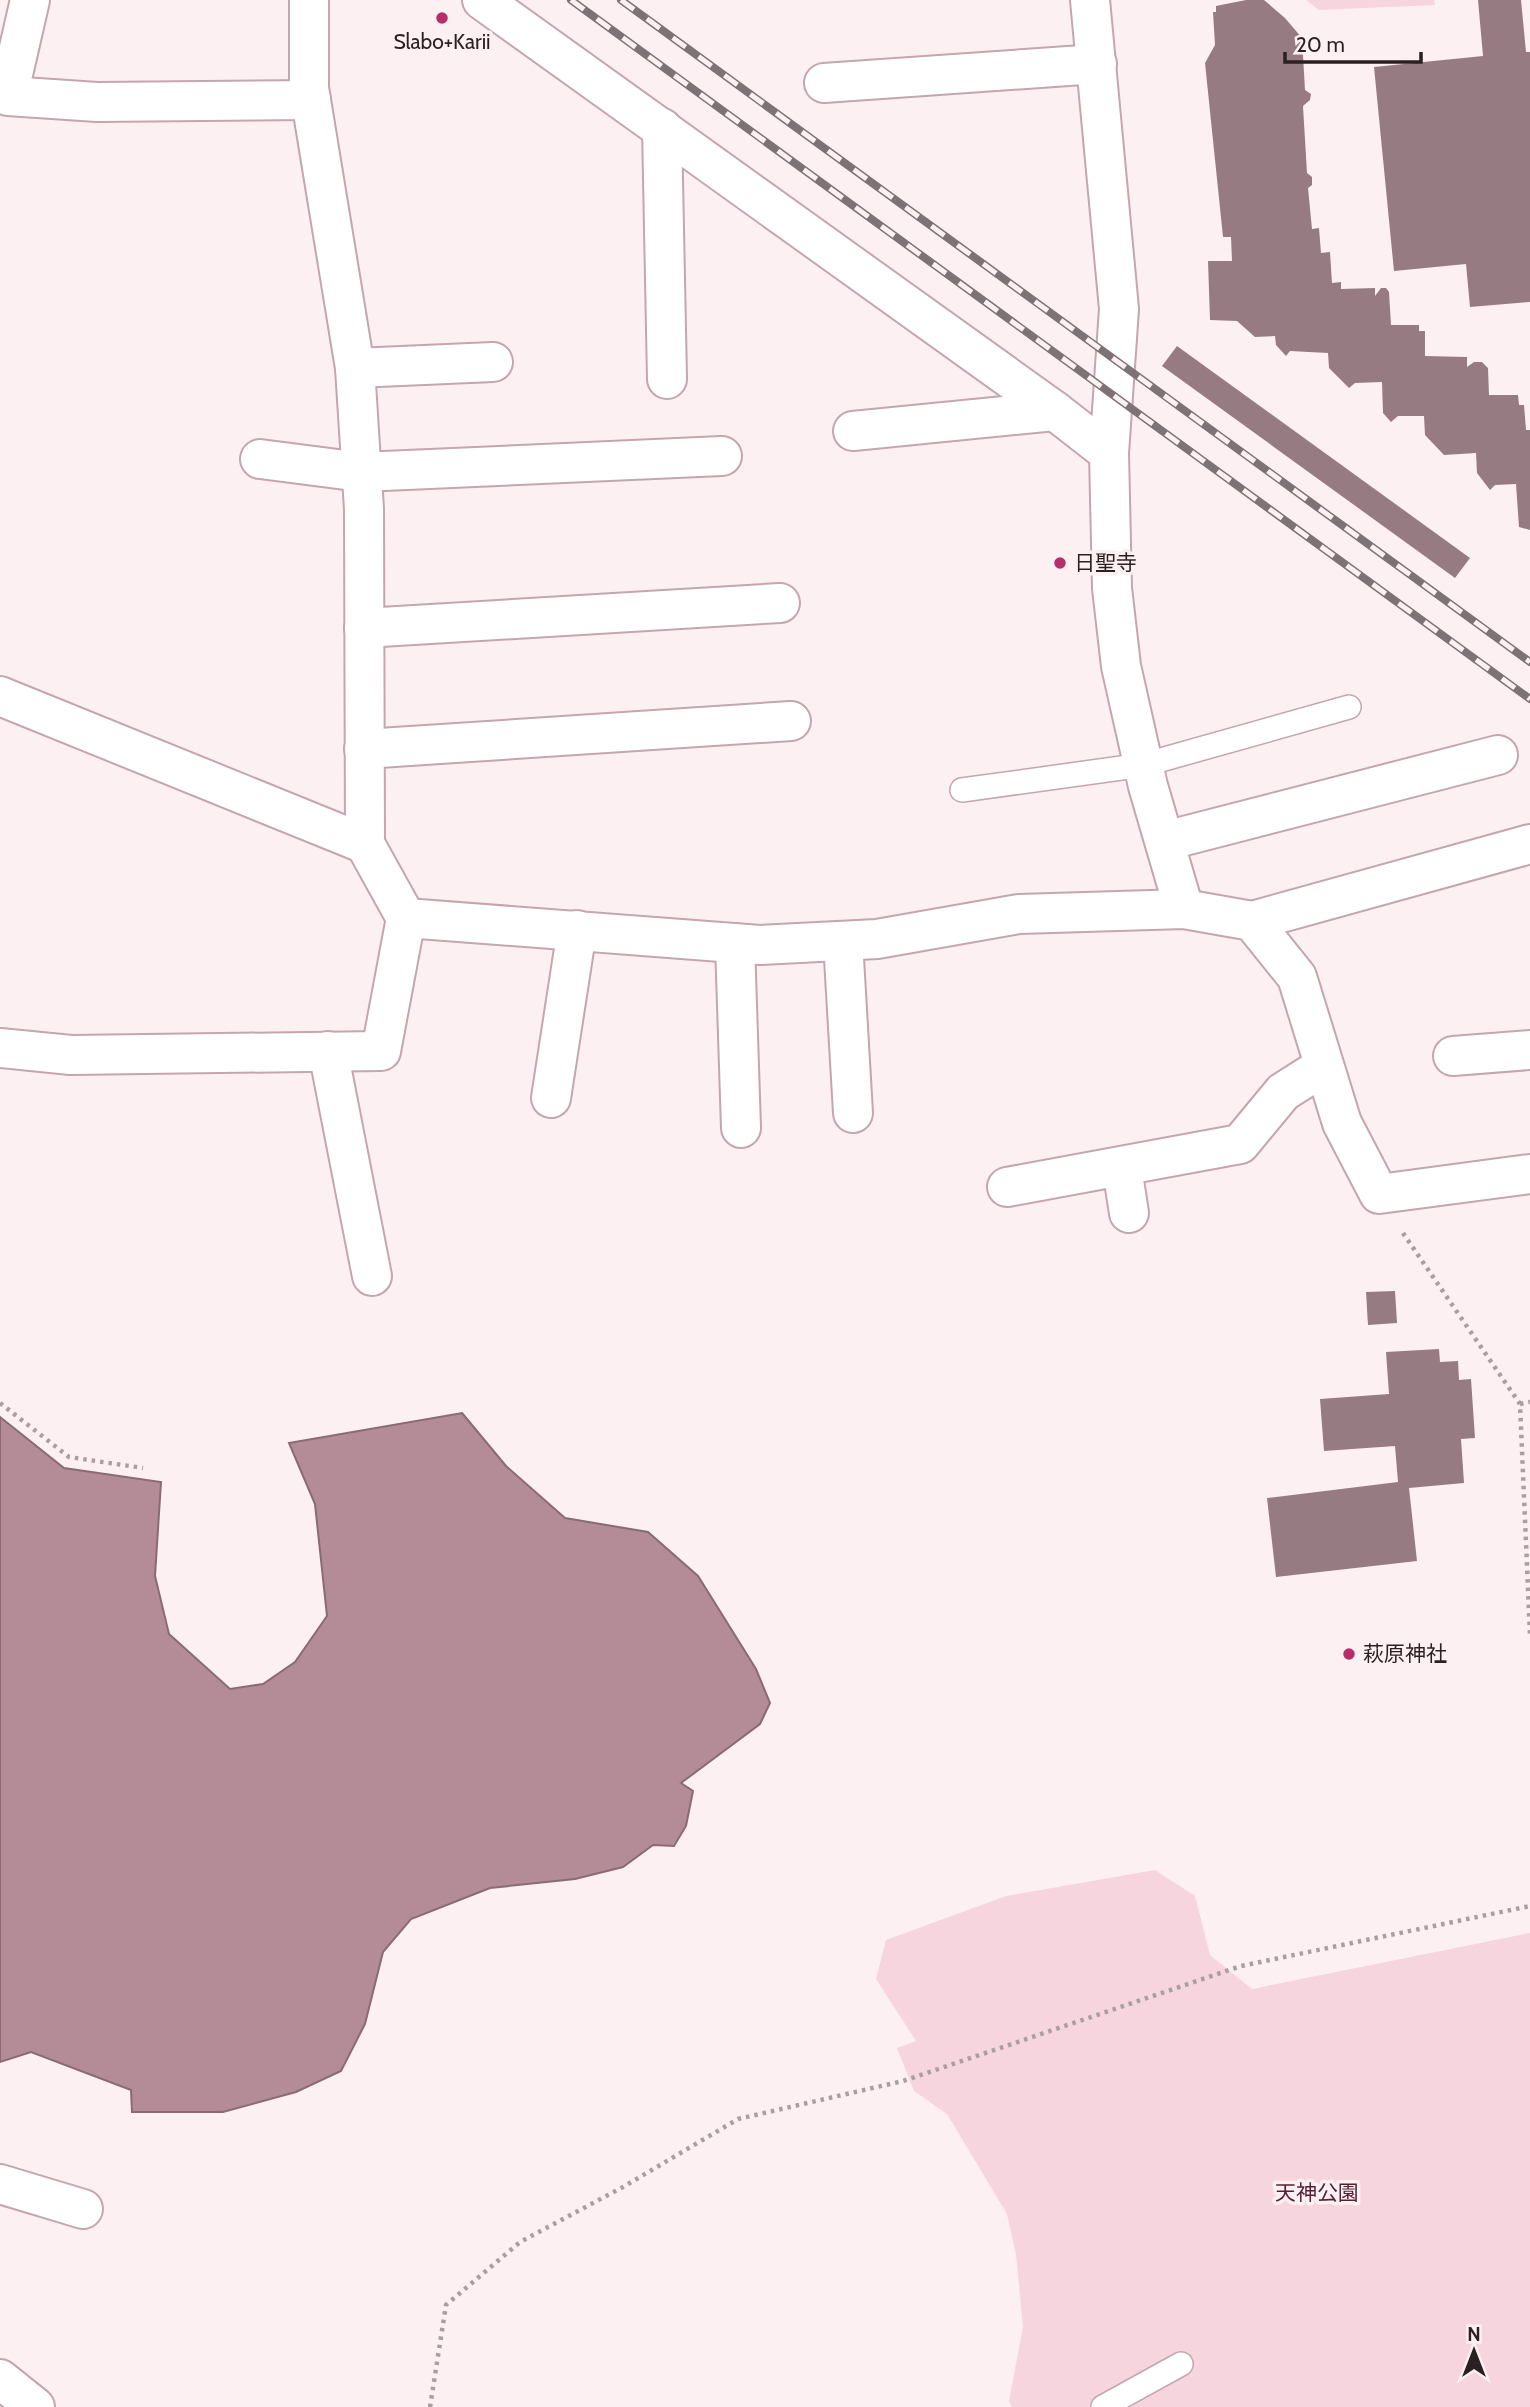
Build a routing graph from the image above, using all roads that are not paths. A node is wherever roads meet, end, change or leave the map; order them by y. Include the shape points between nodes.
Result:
1 (30, 0) edge
2 (309, 0) edge
3 (482, 0) edge
4 (1090, 0) edge
5 (1097, 64) junction
6 (824, 83) dead end
7 (4, 96) edge
8 (311, 100) junction
9 (662, 128) junction
10 (493, 362) dead end
11 (355, 368) junction
12 (667, 379) dead end
13 (1055, 411) junction
14 (853, 431) dead end
15 (1108, 453) junction
16 (722, 456) dead end
17 (260, 459) dead end
18 (361, 472) junction
19 (780, 603) dead end
20 (364, 628) junction
21 (0, 696) edge
22 (1349, 707) dead end
23 (791, 721) dead end
24 (364, 749) junction
25 (1498, 755) dead end
26 (1143, 765) junction
27 (962, 790) dead end
28 (1165, 841) junction
29 (365, 844) junction
30 (1530, 844) edge
31 (1185, 909) junction
32 (406, 918) junction
33 (1252, 921) junction
34 (577, 930) junction
35 (843, 941) junction
36 (735, 943) junction
37 (0, 1048) edge
38 (328, 1051) junction
39 (1530, 1051) edge
40 (1454, 1056) dead end
41 (1324, 1066) junction
42 (551, 1098) dead end
43 (853, 1113) dead end
44 (741, 1128) dead end
45 (1122, 1168) junction
46 (1530, 1174) edge
47 (1007, 1187) dead end
48 (1129, 1213) dead end
49 (372, 1276) dead end
50 (0, 2183) edge
51 (83, 2209) dead end
52 (1181, 2364) dead end
53 (0, 2379) edge
54 (35, 2407) edge
55 (1102, 2407) edge

1 - 7 street
2 - 8 street
3 - 9 street
4 - 5 street
5 - 6 street
5 - 15 street via 1119,309
7 - 8 street via 97,102
8 - 11 street
9 - 12 street
9 - 13 street
10 - 11 street
11 - 18 street
13 - 14 street
13 - 15 street
15 - 26 street via 1112,588 1121,666
16 - 18 street
17 - 18 street
18 - 20 street
19 - 20 street
20 - 24 street
21 - 29 street
22 - 26 lane
23 - 24 street
24 - 29 street
25 - 28 street
26 - 27 lane
26 - 28 street
28 - 31 street
29 - 32 street
30 - 33 street
31 - 33 street
31 - 35 street via 1019,914
32 - 34 street
32 - 38 street via 381,1051
33 - 41 street via 1297,977
34 - 36 street
34 - 42 street
35 - 36 street
35 - 43 street
36 - 44 street
37 - 38 street via 71,1055
38 - 49 street
39 - 40 street
41 - 45 street via 1283,1092 1240,1144
41 - 46 street via 1342,1123 1379,1194
45 - 47 street
45 - 48 street
50 - 51 street
52 - 55 lane
53 - 54 street

